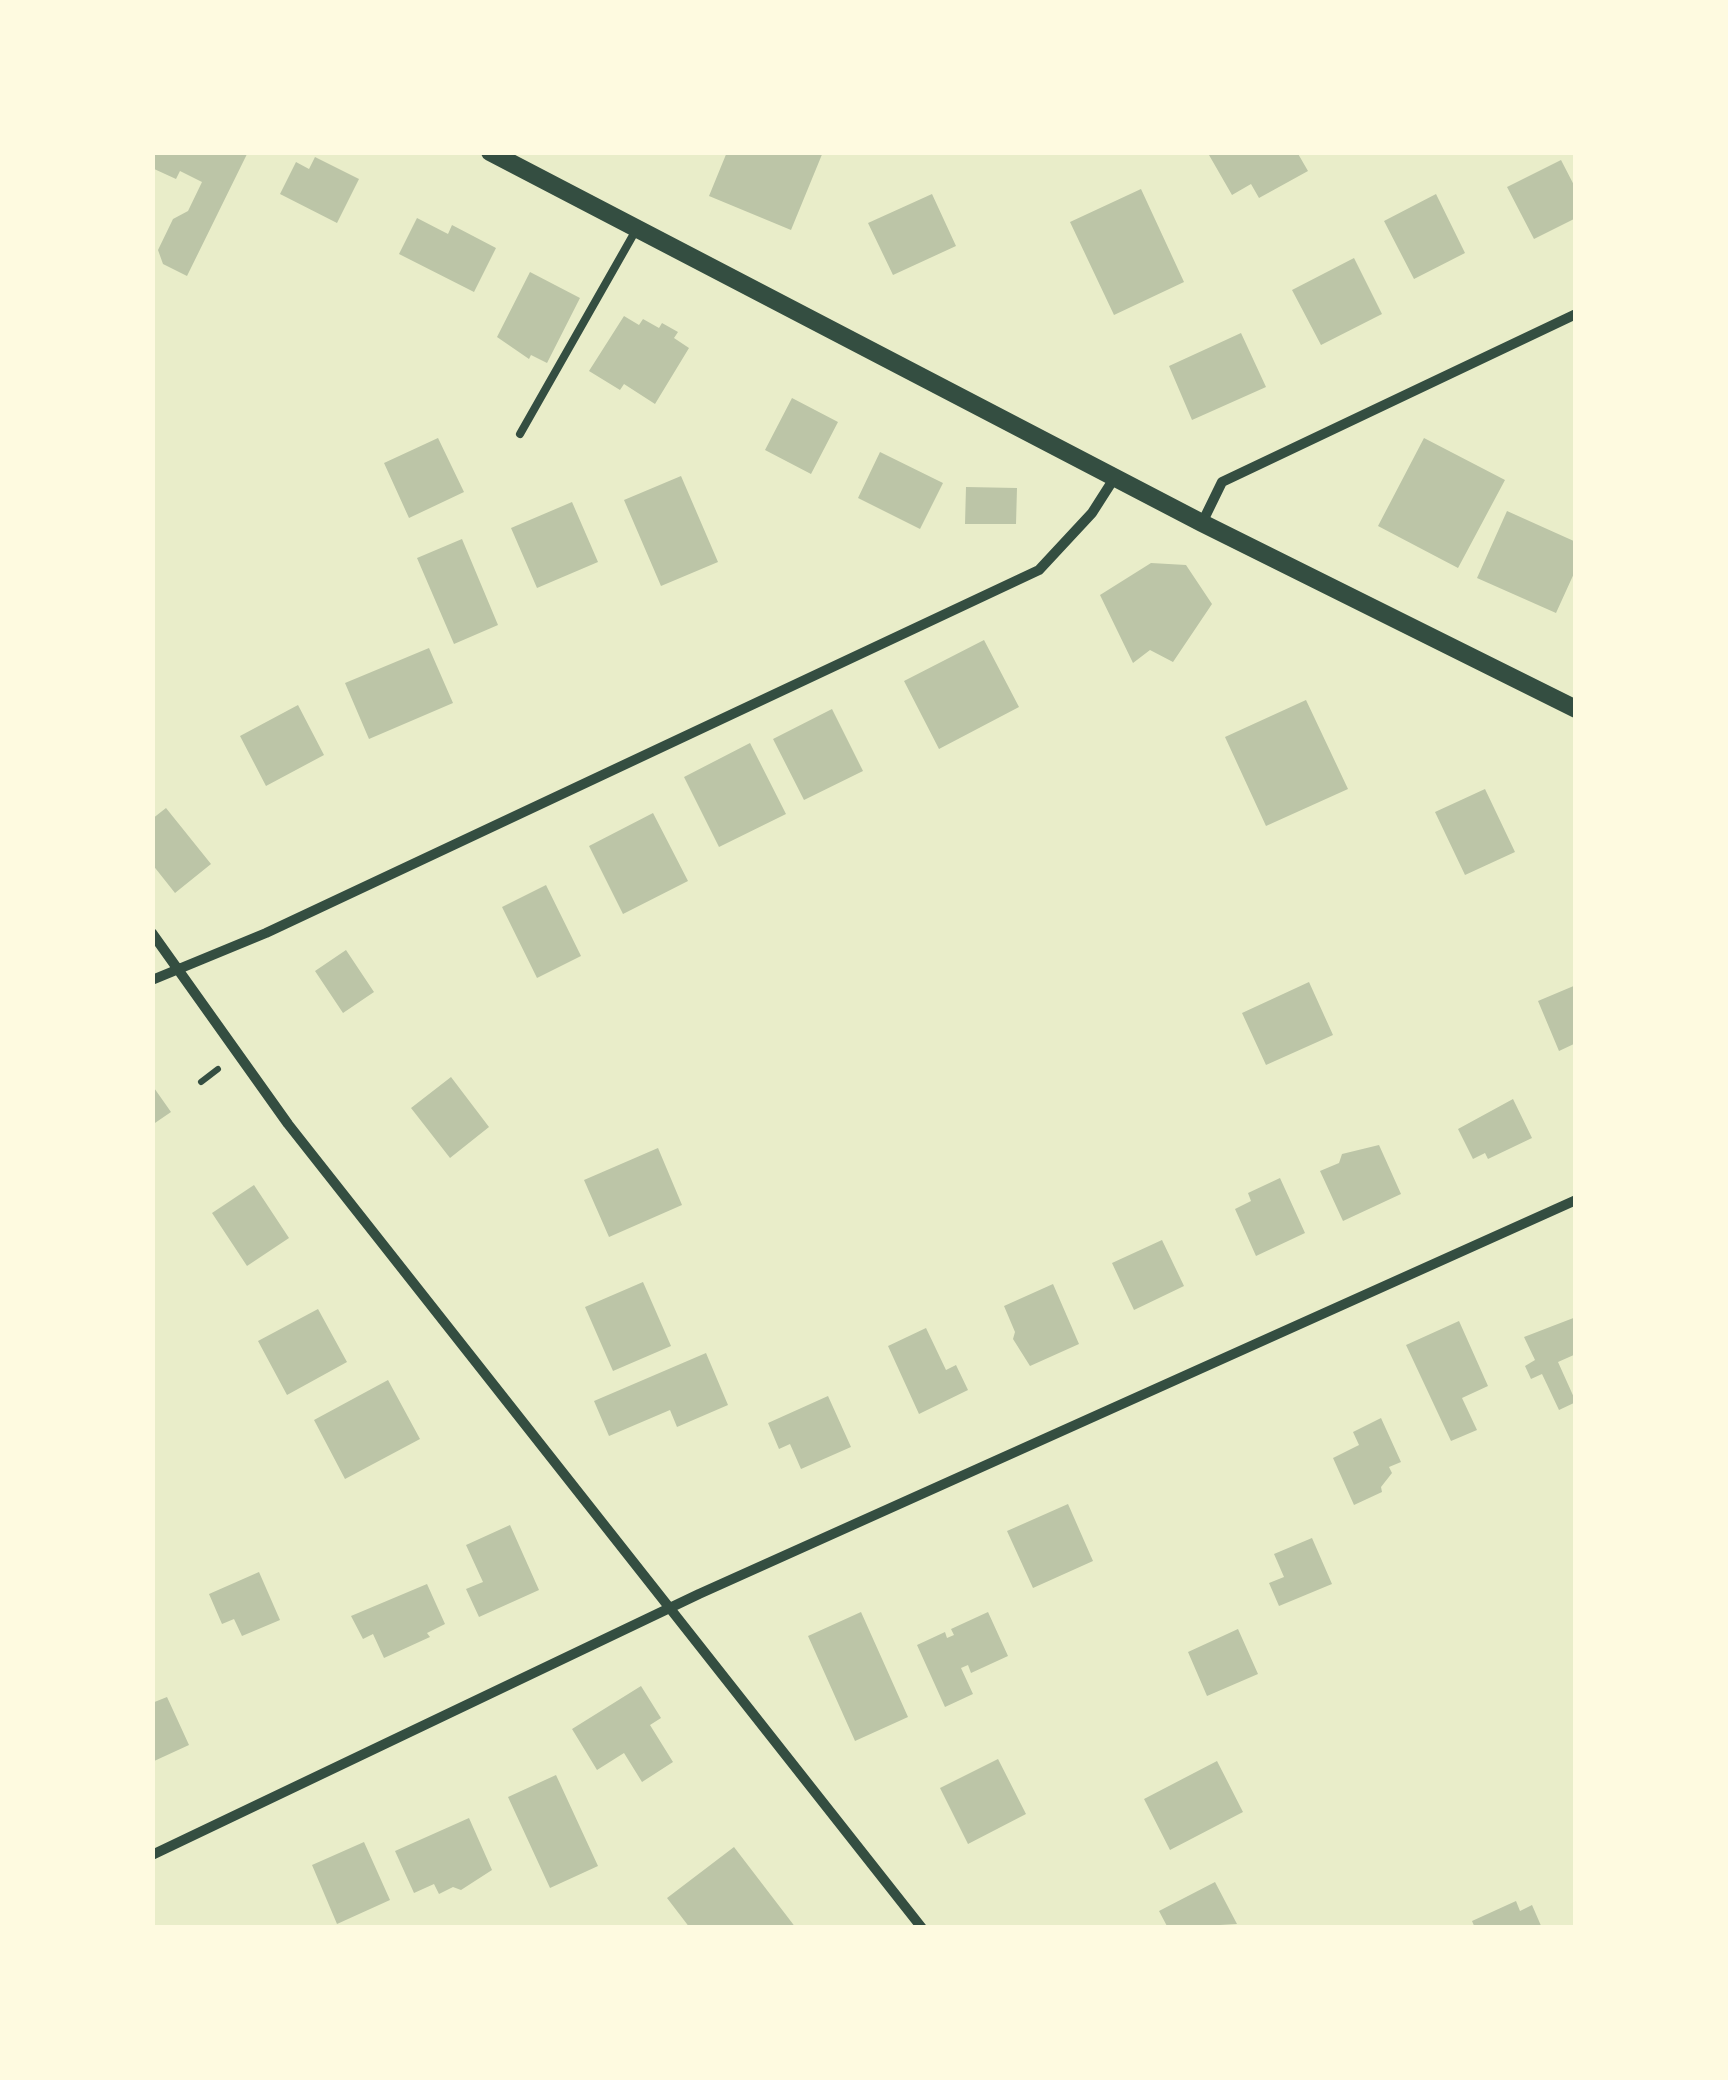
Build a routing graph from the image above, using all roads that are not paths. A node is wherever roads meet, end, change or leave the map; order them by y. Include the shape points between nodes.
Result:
1 (490, 152) edge
2 (636, 229) junction
3 (1576, 314) edge
4 (520, 434) dead end
5 (1115, 477) junction
6 (1202, 523) junction
7 (1576, 709) edge
8 (152, 933) edge
9 (180, 970) junction
10 (152, 980) edge
11 (1576, 1200) edge
12 (668, 1609) junction
13 (152, 1854) edge
14 (922, 1928) edge

1 - 2 street
2 - 4 lane
2 - 5 street
3 - 6 street via 1222,482
5 - 6 street
5 - 9 street via 1039,570
6 - 7 street
8 - 9 street
9 - 10 street
9 - 12 street via 288,1124
11 - 12 street
12 - 13 street
12 - 14 street

